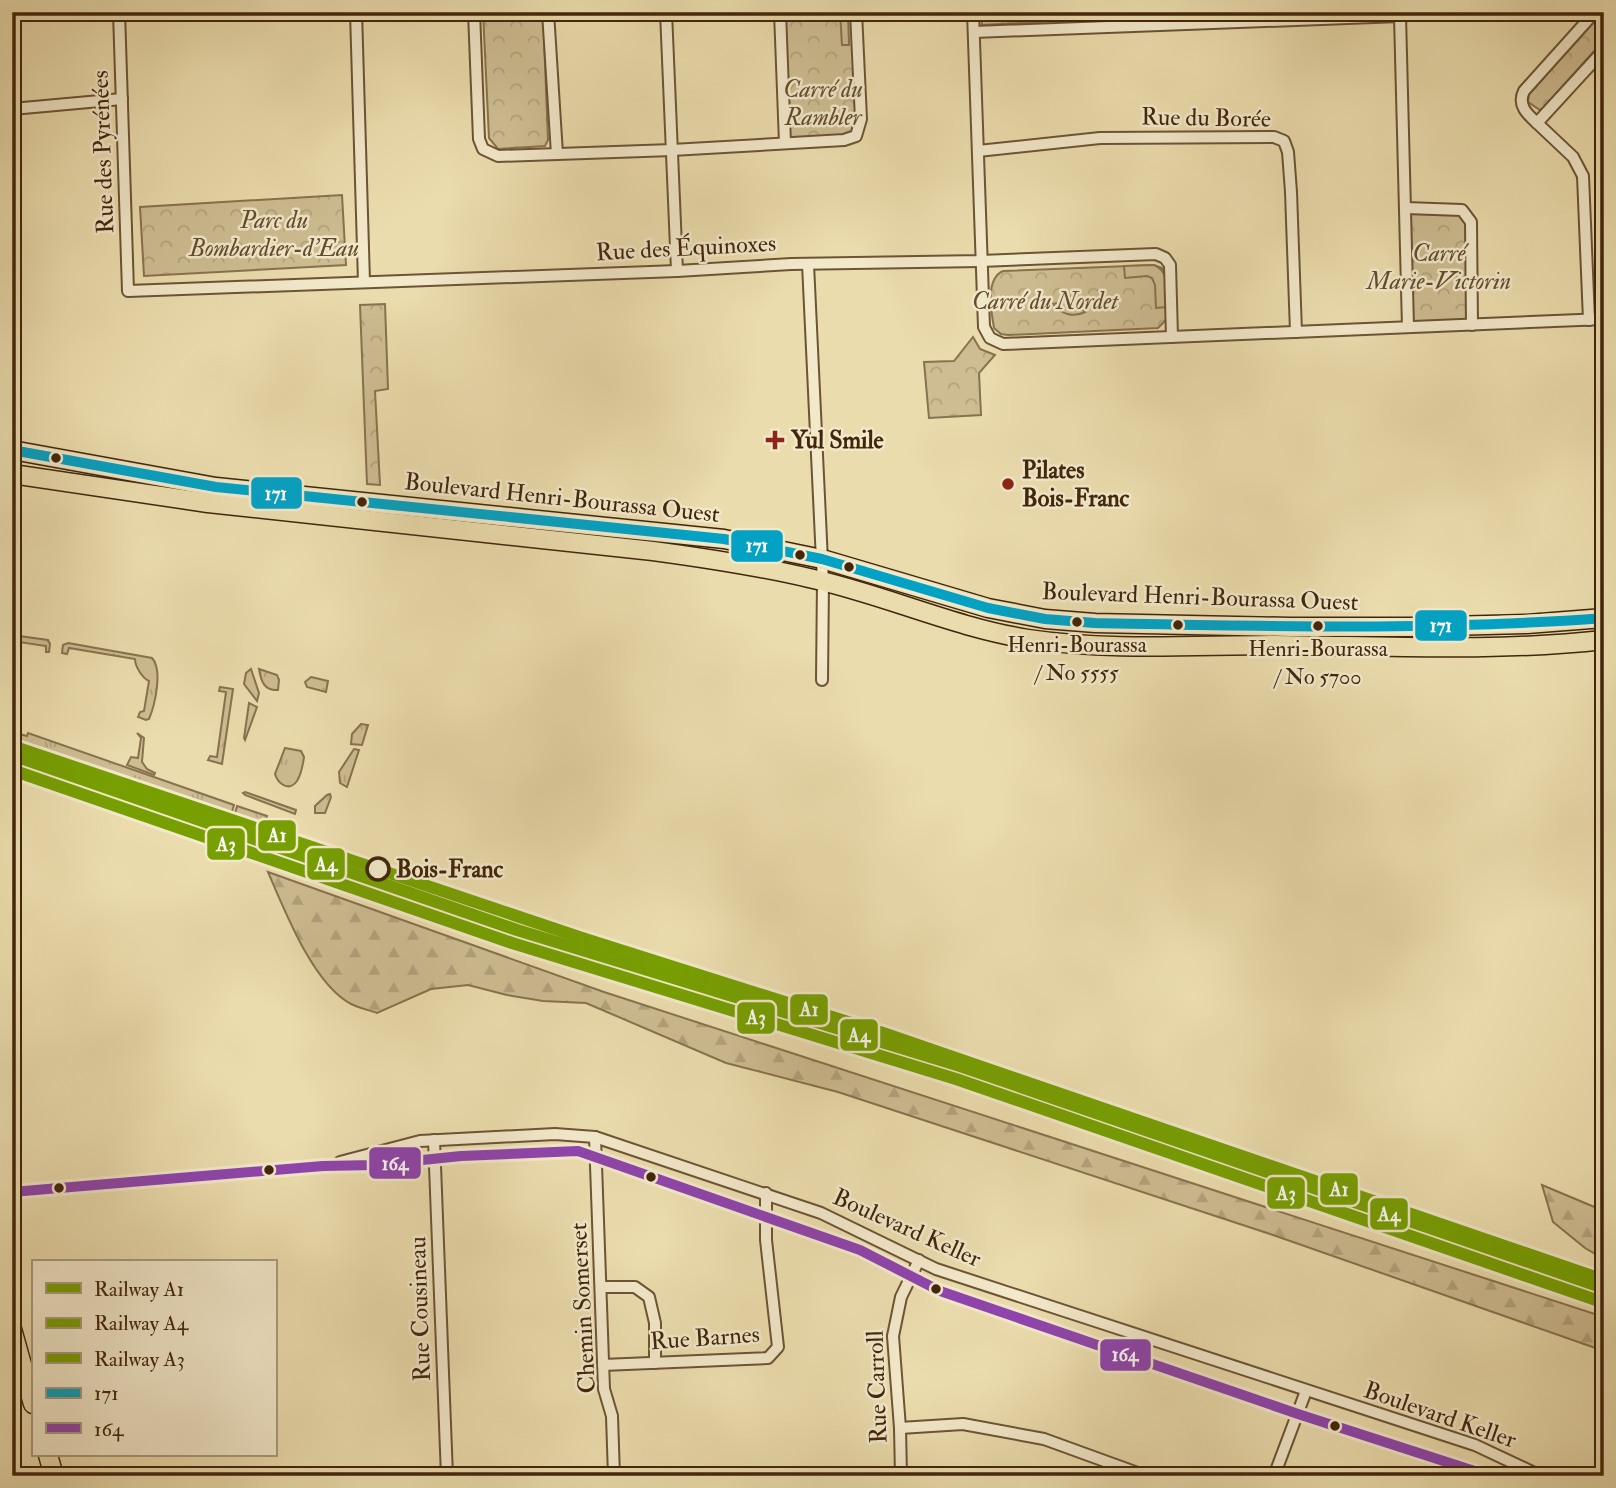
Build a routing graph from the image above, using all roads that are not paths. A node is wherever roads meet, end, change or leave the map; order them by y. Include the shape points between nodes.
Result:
1 (119, 12) edge
2 (355, 12) edge
3 (474, 12) edge
4 (548, 12) edge
5 (666, 12) edge
6 (780, 12) edge
7 (856, 12) edge
8 (973, 12) edge
9 (1433, 12) edge
10 (1595, 12) edge
11 (1400, 16) junction
12 (974, 32) junction
13 (1604, 50) edge
14 (122, 99) junction
15 (12, 109) edge
16 (1537, 123) junction
17 (785, 143) junction
18 (672, 150) junction
19 (978, 151) junction
20 (557, 154) junction
21 (1406, 208) junction
22 (981, 261) junction
23 (808, 264) junction
24 (677, 271) junction
25 (364, 282) junction
26 (128, 291) joint
27 (1604, 319) edge
28 (1589, 320) junction
29 (1472, 325) junction
30 (1408, 327) junction
31 (1296, 332) junction
32 (1172, 337) junction
33 (12, 450) edge
34 (12, 474) edge
35 (822, 559) junction
36 (823, 582) junction
37 (1604, 618) edge
38 (1604, 640) edge
39 (822, 680) dead end
40 (595, 1137) junction
41 (434, 1140) junction
42 (596, 1157) junction
43 (435, 1158) junction
44 (323, 1166) junction
45 (12, 1192) edge
46 (766, 1193) junction
47 (765, 1215) junction
48 (919, 1259) junction
49 (910, 1276) junction
50 (601, 1287) junction
51 (12, 1329) edge
52 (655, 1363) junction
53 (603, 1365) junction
54 (1306, 1391) junction
55 (32, 1401) edge
56 (1298, 1413) junction
57 (900, 1428) junction
58 (48, 1456) edge
59 (54, 1476) edge
60 (447, 1476) edge
61 (614, 1476) edge
62 (757, 1476) edge
63 (776, 1476) edge
64 (901, 1476) edge
65 (1146, 1476) edge
66 (1274, 1476) edge
67 (1490, 1476) edge
68 (1541, 1476) edge

1 - 14 street, Rue des Pyrénées
2 - 25 street
3 - 20 street via 483,149 498,156
4 - 20 street
5 - 18 street
6 - 17 street
7 - 17 street via 861,119 856,136
8 - 12 street
9 - 11 street
10 - 16 street via 1521,98
11 - 12 street
11 - 21 street
12 - 19 street
13 - 16 street
14 - 15 street
14 - 26 street, Rue des Pyrénées
16 - 28 street via 1573,157 1583,176
17 - 18 street
18 - 20 street
18 - 24 street
19 - 22 street
19 - 31 street, Rue du Borée via 1100,138 1274,137 1284,141 1291,192
21 - 29 street via 1462,210 1471,222
21 - 30 street
22 - 23 street, Rue des Équinoxes
22 - 32 street via 984,327 990,338 1003,344
22 - 32 street, Rue des Équinoxes via 1156,254 1170,265
23 - 24 street, Rue des Équinoxes
23 - 35 street
24 - 25 street, Rue des Équinoxes
25 - 26 street, Rue des Équinoxes
27 - 28 street
28 - 29 street
29 - 30 street
30 - 31 street
31 - 32 street
33 - 35 main road, Boulevard Henri-Bourassa Ouest via 200,485 690,534
34 - 36 main road, Boulevard Henri-Bourassa Ouest via 208,503 669,553
35 - 36 street
35 - 37 main road, Boulevard Henri-Bourassa Ouest via 988,608 1074,622 1290,627 1527,624
36 - 38 main road, Boulevard Henri-Bourassa Ouest via 989,631 1073,644 1494,646
36 - 39 street
40 - 41 street, Boulevard Keller via 555,1133
40 - 42 street, Chemin Somerset
40 - 46 street, Boulevard Keller
41 - 43 street, Rue Cousineau
41 - 44 street, Boulevard Keller
42 - 43 street, Boulevard Keller via 578,1150
42 - 47 street, Boulevard Keller
42 - 50 street, Chemin Somerset
43 - 44 street, Boulevard Keller
43 - 60 street, Rue Cousineau
44 - 45 street, Boulevard Keller
46 - 47 street, Rue Barnes
46 - 48 street, Boulevard Keller
47 - 49 street, Boulevard Keller via 860,1250
47 - 52 street, Rue Barnes via 778,1347 768,1358
48 - 49 street, Rue Carroll
48 - 54 street, Boulevard Keller via 936,1269
49 - 56 street, Boulevard Keller
49 - 57 street, Rue Carroll via 893,1336
50 - 52 street via 635,1287 649,1297 655,1323
50 - 53 street, Chemin Somerset
51 - 55 main road
52 - 53 street, Rue Barnes
53 - 61 street, Chemin Somerset via 612,1416
54 - 56 street
54 - 68 street, Boulevard Keller via 1475,1445
56 - 66 street
56 - 67 street, Boulevard Keller
57 - 64 street, Rue Carroll
57 - 65 street via 963,1424 1044,1439
58 - 59 main road
62 - 63 street

